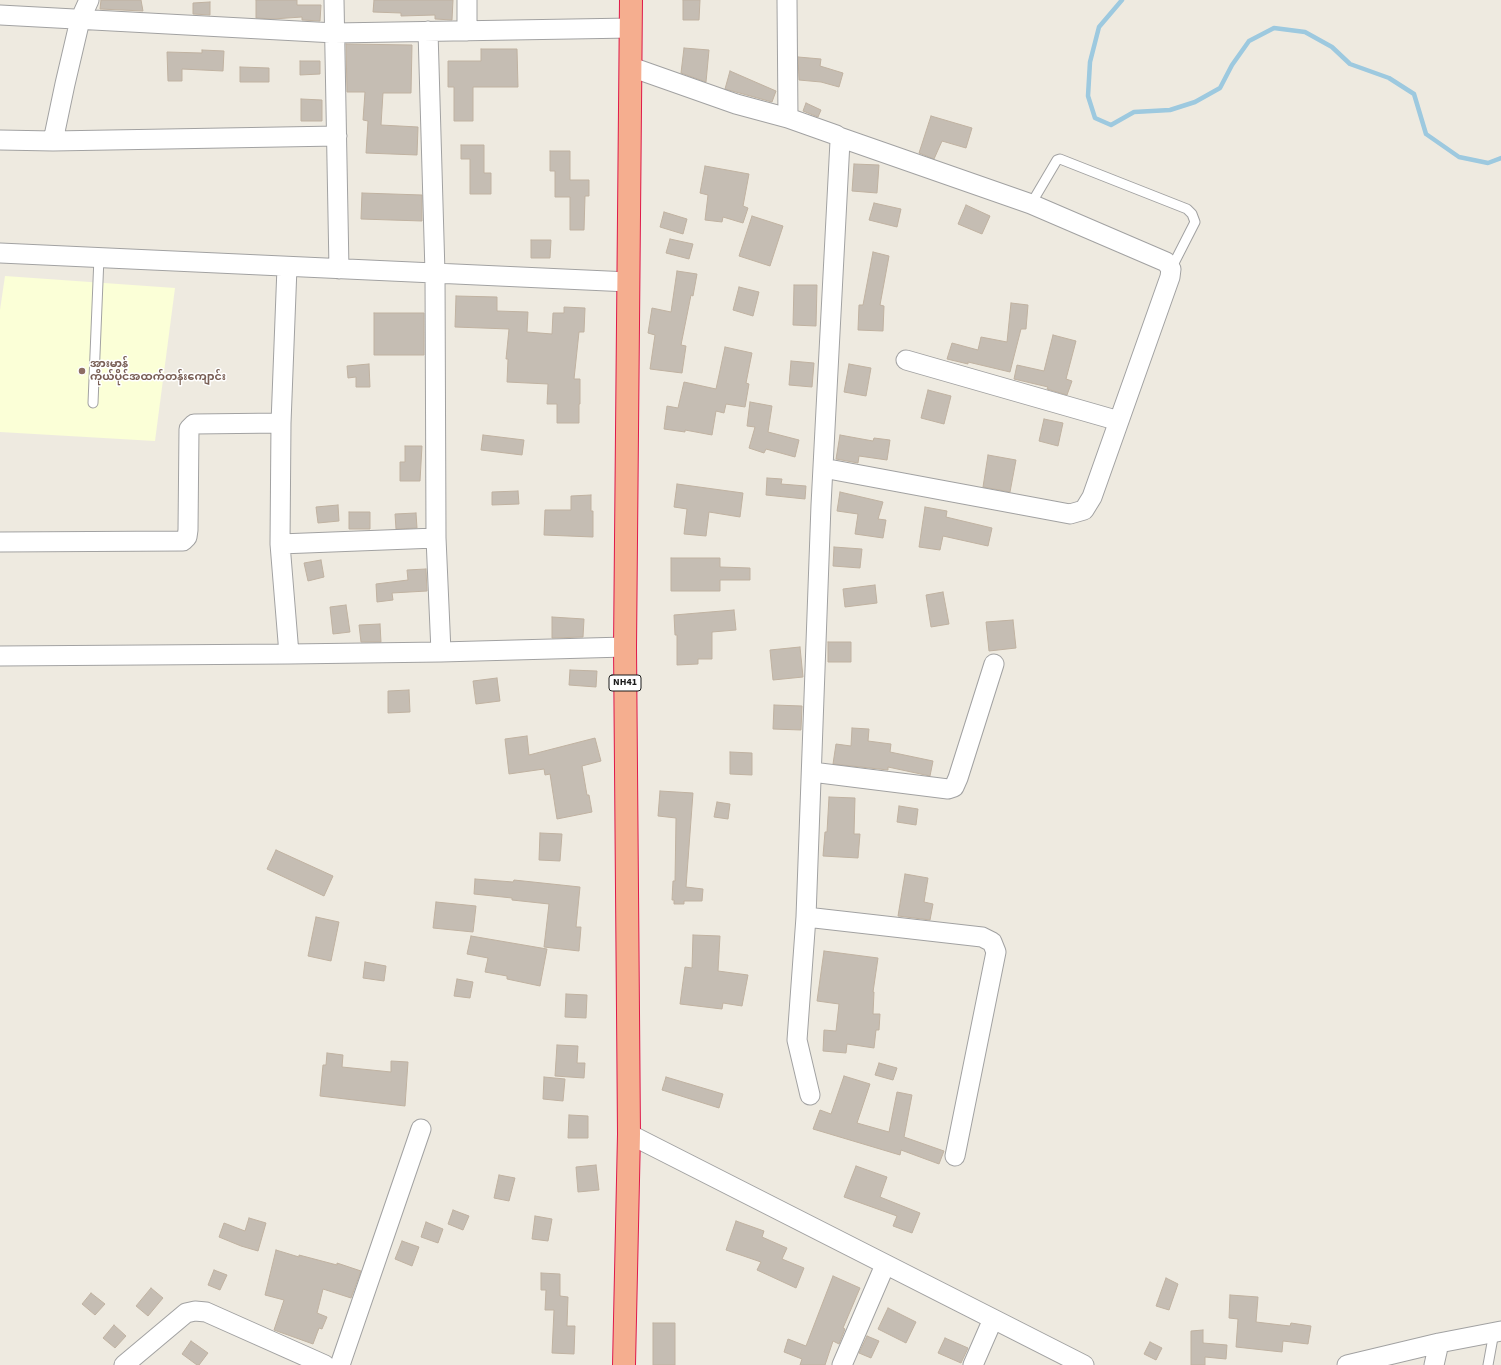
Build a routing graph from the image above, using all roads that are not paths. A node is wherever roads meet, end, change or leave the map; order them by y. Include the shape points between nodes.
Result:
1 (89, 0) edge
2 (334, 0) edge
3 (466, 0) edge
4 (631, 0) edge
5 (787, 0) edge
6 (0, 15) edge
7 (80, 20) junction
8 (631, 28) junction
9 (467, 31) junction
10 (428, 32) junction
11 (335, 33) junction
12 (631, 67) junction
13 (788, 118) junction
14 (337, 136) junction
15 (839, 137) junction
16 (0, 140) edge
17 (53, 141) junction
18 (1031, 204) junction
19 (0, 253) edge
20 (99, 258) junction
21 (287, 267) junction
22 (339, 269) junction
23 (1171, 269) junction
24 (434, 273) junction
25 (629, 282) junction
26 (906, 360) dead end
27 (93, 403) dead end
28 (1119, 421) junction
29 (281, 423) junction
30 (823, 468) junction
31 (436, 538) junction
32 (0, 542) edge
33 (280, 544) junction
34 (625, 647) junction
35 (441, 652) junction
36 (289, 654) junction
37 (0, 656) edge
38 (994, 664) dead end
39 (812, 772) junction
40 (806, 917) junction
41 (810, 1095) dead end
42 (421, 1129) dead end
43 (628, 1134) junction
44 (955, 1156) dead end
45 (886, 1265) junction
46 (993, 1319) junction
47 (1498, 1332) edge
48 (1439, 1343) junction
49 (124, 1365) edge
50 (325, 1365) edge
51 (340, 1365) edge
52 (624, 1365) edge
53 (842, 1365) edge
54 (973, 1365) edge
55 (1084, 1365) edge
56 (1347, 1365) edge
57 (1434, 1365) edge
58 (1488, 1365) edge

1 - 7 street
2 - 11 street
3 - 9 street
4 - 8 highway, NH41
5 - 13 street
6 - 7 street
7 - 11 street
7 - 17 street
8 - 9 street
8 - 12 highway, NH41
9 - 10 street
10 - 11 street
10 - 24 street
11 - 14 street
12 - 13 street via 736,104
12 - 25 highway, NH41
13 - 15 street
14 - 17 street
14 - 22 street
15 - 18 street
15 - 30 street
16 - 17 street
18 - 23 street via 1166,262
18 - 23 lane via 1060,159 1187,210 1195,222
19 - 20 street
20 - 21 street
20 - 27 lane
21 - 22 street
21 - 29 street
22 - 24 street
23 - 28 street
24 - 25 street
24 - 31 street
25 - 34 highway, NH41
26 - 28 street
28 - 30 street via 1092,497 1084,510 1070,514
29 - 32 street via 194,424 189,429 188,530 187,537 183,540
29 - 33 street
30 - 39 street
31 - 33 street
31 - 35 street
33 - 36 street
34 - 35 street
34 - 43 highway, NH41
35 - 36 street
36 - 37 street
38 - 39 street via 954,787 948,789
39 - 40 street
40 - 41 street via 797,1040
40 - 44 street via 982,937 992,942 996,952
42 - 51 street
43 - 45 street
43 - 52 highway, NH41
45 - 46 street
45 - 53 street
46 - 54 street
46 - 55 street
47 - 48 street
47 - 58 lane
48 - 56 street
48 - 57 street
49 - 50 street via 186,1313 195,1311 206,1312

